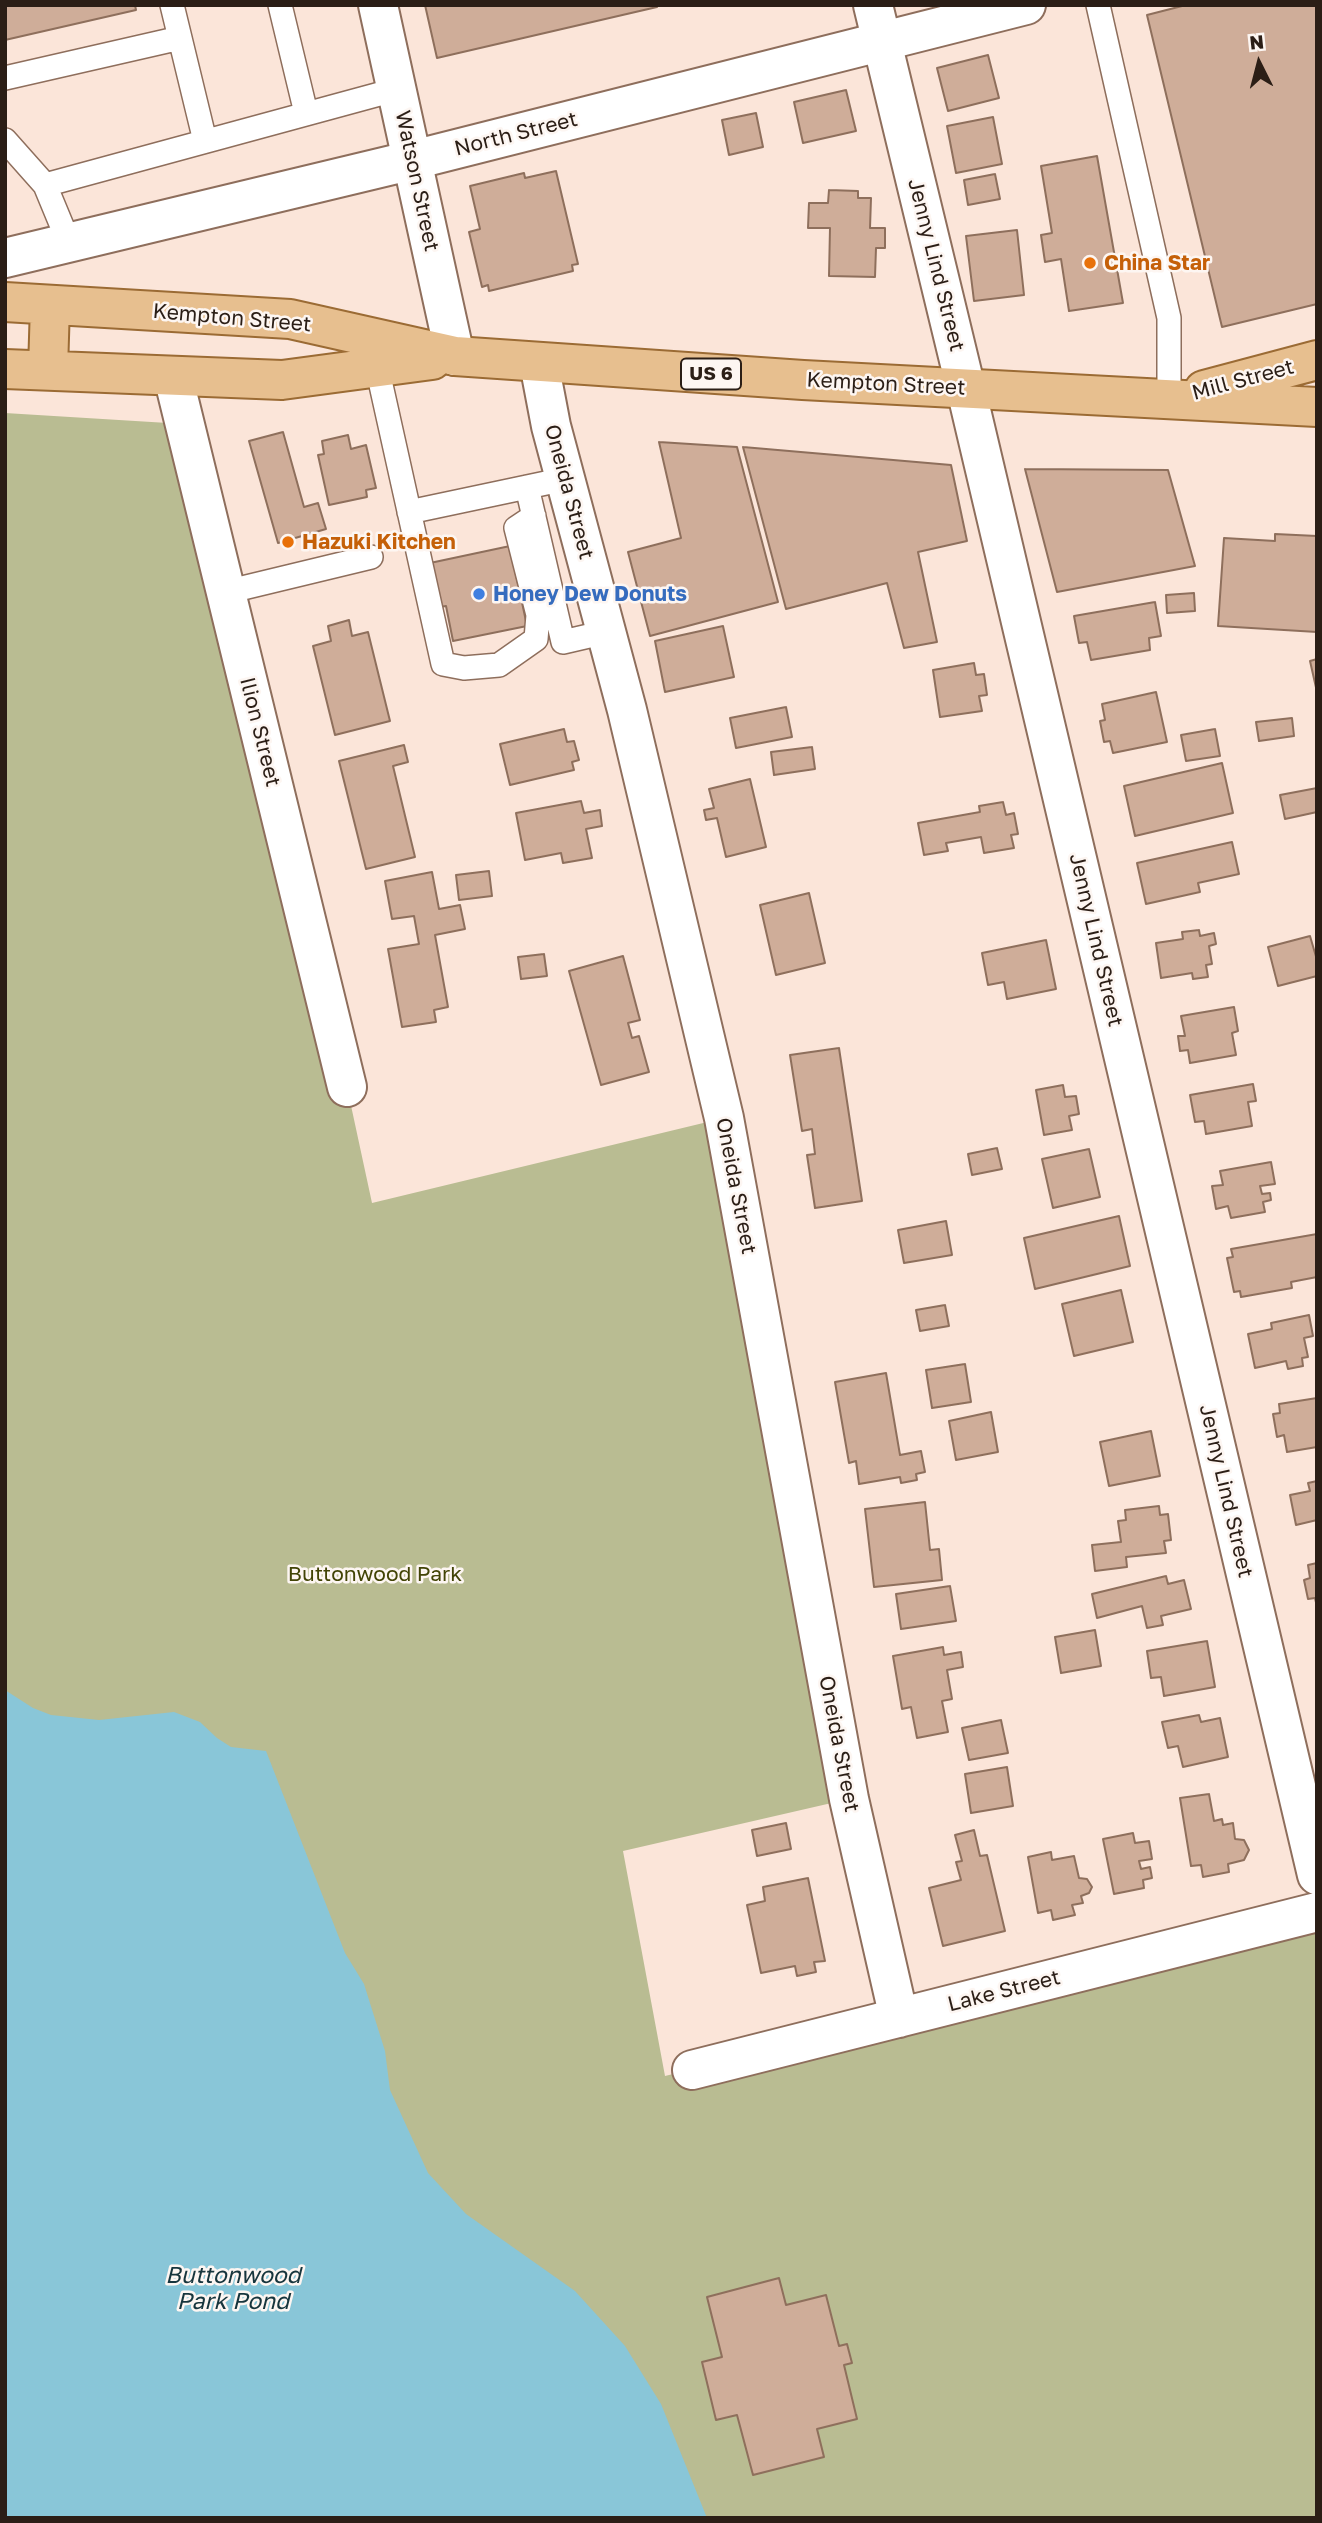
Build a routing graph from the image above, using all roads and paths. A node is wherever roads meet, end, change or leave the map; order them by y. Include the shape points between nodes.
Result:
1 (172, 5) edge
2 (280, 5) edge
3 (378, 5) edge
4 (1026, 5) edge
5 (1098, 5) edge
6 (877, 23) edge
7 (180, 37) junction
8 (5, 78) edge
9 (398, 89) junction
10 (306, 113) junction
11 (5, 140) edge
12 (205, 141) junction
13 (413, 160) junction
14 (46, 185) junction
15 (69, 243) junction
16 (5, 258) edge
17 (5, 303) edge
18 (50, 305) junction
19 (455, 356) junction
20 (1317, 360) edge
21 (539, 363) junction
22 (377, 367) junction
23 (5, 369) edge
24 (48, 370) junction
25 (173, 376) junction
26 (966, 388) junction
27 (1169, 400) junction
28 (1317, 407) edge
29 (565, 479) junction
30 (527, 487) junction
31 (409, 512) junction
32 (534, 516) junction
33 (371, 558) dead end
34 (226, 592) junction
35 (606, 632) junction
36 (347, 1087) dead end
37 (1317, 1875) edge
38 (1317, 1912) edge
39 (899, 2018) junction
40 (692, 2070) dead end

1 - 7 lane
2 - 10 lane
3 - 9 street, Watson Street
4 - 6 street, North Street
5 - 27 lane via 1169,318
6 - 13 street, North Street
6 - 26 street, Jenny Lind Street
7 - 8 lane
7 - 12 lane
9 - 10 lane
9 - 13 street, Watson Street
10 - 12 lane
11 - 14 lane
12 - 14 lane
13 - 15 street, North Street
13 - 19 street, Watson Street
14 - 15 lane
15 - 16 street, North Street
17 - 18 main road, Kempton Street / US 6
18 - 19 main road, Kempton Street / US 6 via 290,319
18 - 24 main road
19 - 21 main road, Kempton Street / US 6
19 - 22 main road, Kempton Street / US 6
20 - 27 main road, Mill Street / US 6
21 - 26 main road, Kempton Street / US 6
21 - 29 street, Oneida Street
22 - 25 main road, Kempton Street / US 6 via 282,380
22 - 31 lane
23 - 24 main road, Kempton Street / US 6
24 - 25 main road, Kempton Street / US 6
25 - 34 street, Ilion Street
26 - 27 main road, Kempton Street / US 6
26 - 37 street, Jenny Lind Street
27 - 28 main road, Kempton Street / US 6
29 - 30 lane
29 - 35 street, Oneida Street
30 - 31 lane
30 - 32 lane
31 - 32 lane via 443,664 464,668 499,665 536,639 538,615 516,528
32 - 35 lane via 563,642
33 - 34 lane
34 - 36 street, Ilion Street
35 - 39 street, Oneida Street via 723,1118 849,1799
38 - 39 street, Lake Street
39 - 40 street, Lake Street

